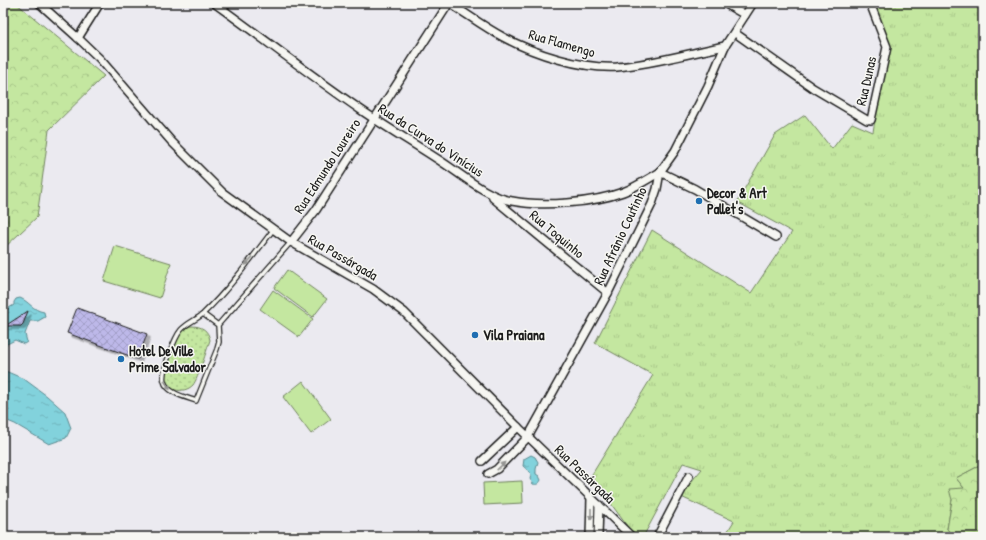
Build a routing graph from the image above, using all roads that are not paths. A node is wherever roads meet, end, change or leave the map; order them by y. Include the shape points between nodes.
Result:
1 (39, 3) edge
2 (100, 3) edge
3 (214, 3) edge
4 (449, 3) edge
5 (724, 3) edge
6 (753, 3) edge
7 (870, 3) edge
8 (745, 16) junction
9 (734, 33) junction
10 (78, 38) junction
11 (725, 46) junction
12 (374, 119) junction
13 (660, 172) junction
14 (490, 195) junction
15 (274, 230) junction
16 (776, 237) dead end
17 (291, 242) junction
18 (608, 293) junction
19 (203, 314) junction
20 (218, 326) junction
21 (518, 427) junction
22 (528, 437) junction
23 (482, 461) dead end
24 (488, 474) dead end
25 (689, 476) dead end
26 (590, 497) junction
27 (599, 505) junction
28 (590, 537) edge
29 (598, 537) edge
30 (632, 537) edge
31 (657, 537) edge

1 - 10 street, Rua Passárgada
2 - 10 street
3 - 12 street, Rua da Curva do Vinícius
4 - 11 street, Rua Flamengo via 503,37 575,63 616,67 635,65
4 - 12 street, Rua Edmundo Loureiro
5 - 8 street
6 - 8 street, Rua Afrânio Coutinho
7 - 9 street, Rua Dunas via 887,47 869,120 813,88
8 - 9 street, Rua Afrânio Coutinho
9 - 11 street, Rua Afrânio Coutinho
10 - 15 street, Rua Passárgada via 118,79 171,142 222,192
11 - 13 street, Rua Afrânio Coutinho via 675,151
12 - 14 street, Rua da Curva do Vinícius
12 - 17 street, Rua Edmundo Loureiro via 316,210
13 - 14 street, Rua da Curva do Vinícius via 623,192 584,201 520,202
13 - 16 street via 690,186
13 - 18 street, Rua Afrânio Coutinho via 652,204
14 - 18 street, Rua Toquinho
15 - 17 street, Rua Passárgada
15 -> 19 lane
17 - 20 lane
17 - 21 street, Rua Passárgada via 396,304
18 - 22 street, Rua Afrânio Coutinho
19 - 20 lane
19 -> 20 lane via 185,326 176,340 162,375 167,387 172,391 196,401 217,349
21 - 22 street, Rua Passárgada
21 - 23 street
24 -> 22 street, Rua Afrânio Coutinho via 497,469
22 - 26 street, Rua Passárgada
25 - 31 street
26 - 27 street, Rua Passárgada
26 -> 28 street
27 - 29 street
27 - 30 street, Rua Passárgada

